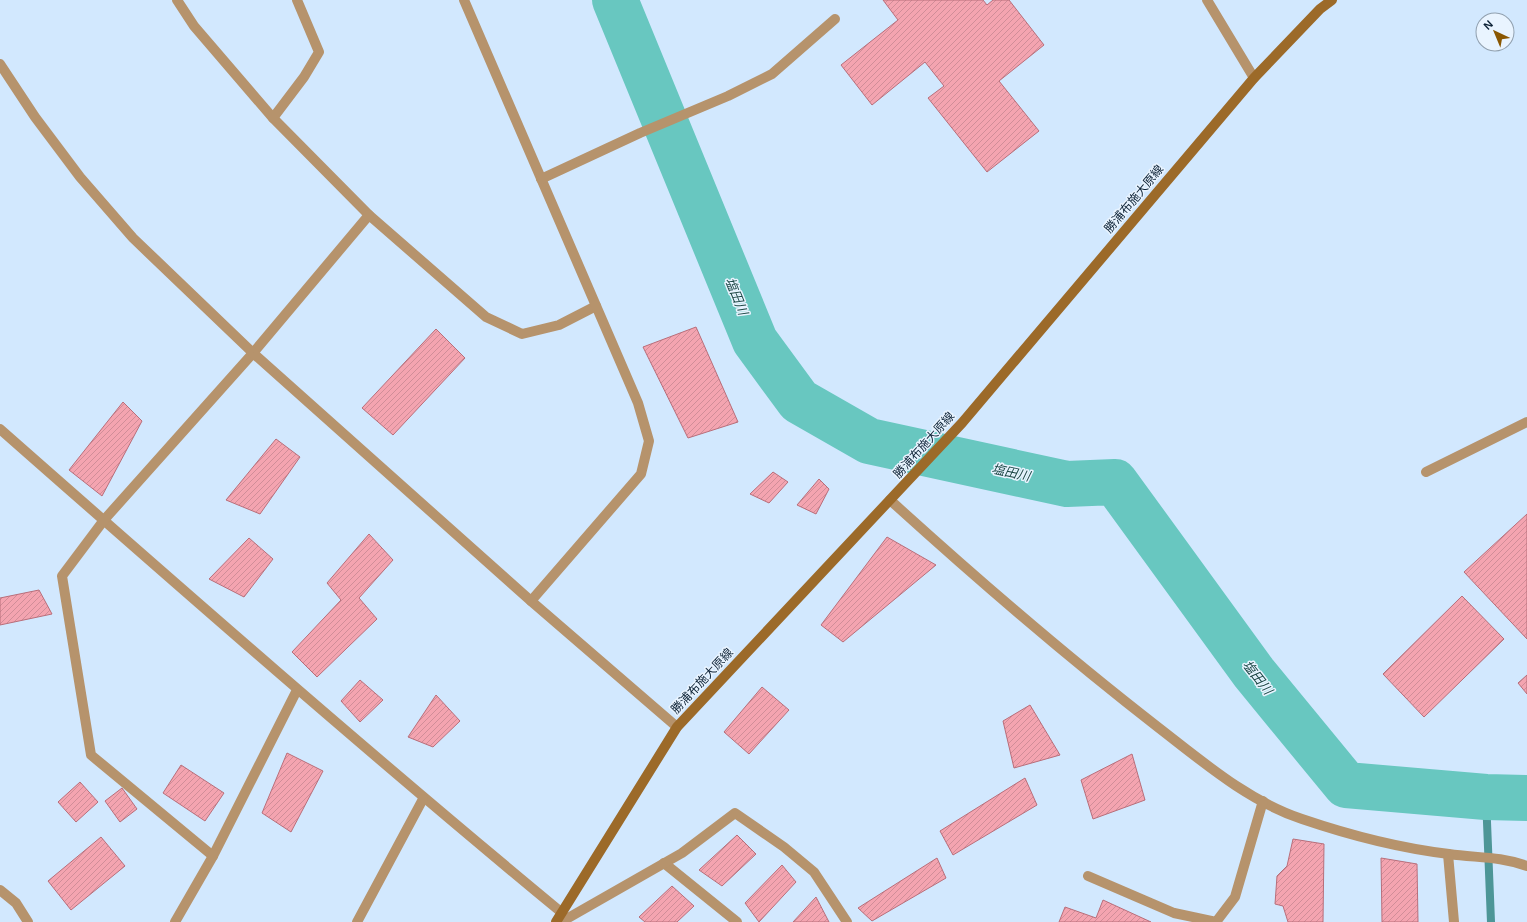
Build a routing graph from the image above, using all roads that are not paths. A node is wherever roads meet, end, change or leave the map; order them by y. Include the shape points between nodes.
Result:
1 (177, 0) edge
2 (297, 0) edge
3 (464, 0) edge
4 (1207, 0) edge
5 (1332, 0) edge
6 (836, 19) dead end
7 (0, 64) edge
8 (1254, 78) junction
9 (273, 118) junction
10 (541, 178) junction
11 (368, 215) junction
12 (596, 306) junction
13 (253, 353) junction
14 (1527, 422) edge
15 (0, 429) edge
16 (1426, 472) dead end
17 (890, 500) junction
18 (104, 520) junction
19 (531, 601) junction
20 (297, 690) junction
21 (677, 727) junction
22 (424, 799) junction
23 (1262, 801) junction
24 (1448, 854) junction
25 (213, 856) junction
26 (664, 863) junction
27 (1527, 866) edge
28 (1088, 876) dead end
29 (0, 890) edge
30 (561, 917) edge
31 (28, 922) edge
32 (176, 922) edge
33 (358, 922) edge
34 (556, 922) edge
35 (738, 922) edge
36 (847, 922) edge
37 (1454, 922) edge

1 - 9 street via 194,26
2 - 9 street via 319,52 304,78
3 - 10 street
4 - 8 street
5 - 8 main road, 勝浦布施大原線 via 1320,9
6 - 10 street via 772,74
7 - 13 street via 35,117 85,183 133,238
8 - 17 main road, 勝浦布施大原線 via 962,423
9 - 11 street
10 - 12 street
11 - 12 street via 486,317 522,334 559,325
11 - 13 street
12 - 19 street via 638,403 649,441 641,474
13 - 18 street
13 - 19 street
14 - 16 street
15 - 18 street
17 - 21 main road, 勝浦布施大原線
17 - 23 street via 987,588 1113,692 1240,789
18 - 20 street
18 - 25 street via 62,576 91,755
19 - 21 street
20 - 22 street
20 - 25 street
21 - 30 main road, 勝浦布施大原線
22 - 30 street
22 - 33 street
23 - 24 street via 1300,819 1369,839
23 - 28 street via 1235,897 1216,922 1174,912
24 - 27 street via 1501,858
24 - 37 street
25 - 32 street
26 - 30 street
26 - 35 street
26 - 36 street via 682,853 735,813 784,847 814,872
29 - 31 street via 16,902
30 - 34 main road, 勝浦布施大原線

